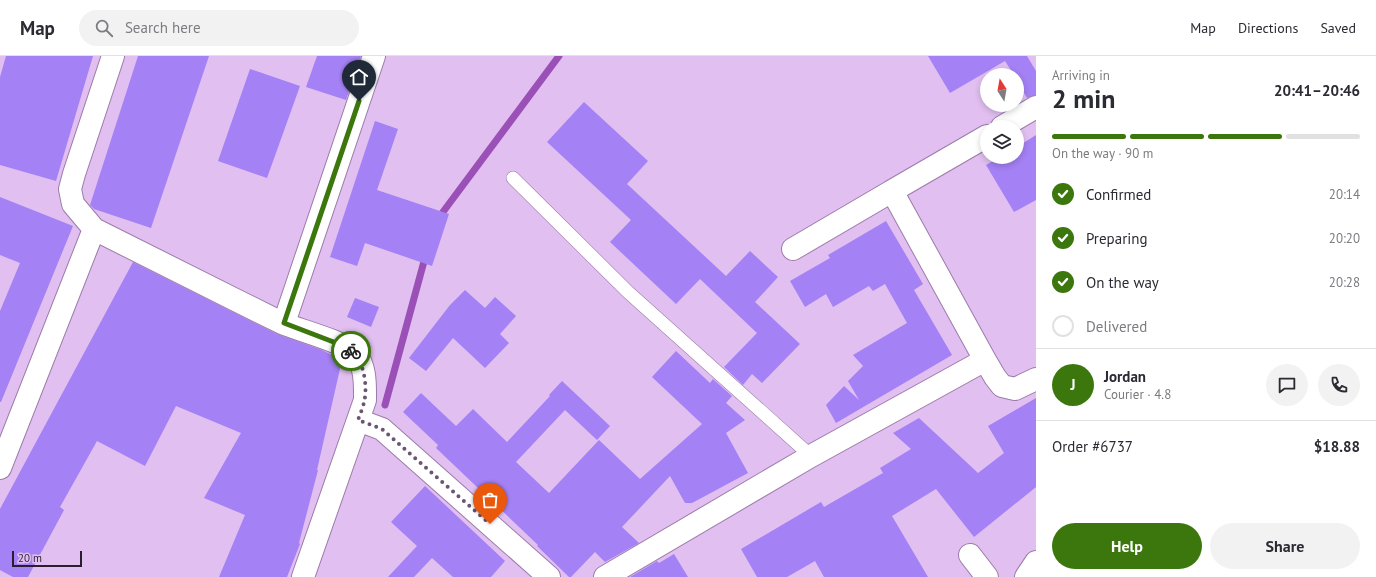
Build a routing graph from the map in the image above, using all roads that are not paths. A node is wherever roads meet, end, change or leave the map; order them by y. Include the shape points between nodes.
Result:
1 (113, 56) edge
2 (374, 56) edge
3 (1036, 107) edge
4 (1014, 120) edge
5 (980, 140) edge
6 (513, 178) dead end
7 (892, 191) junction
8 (94, 229) junction
9 (793, 249) dead end
10 (284, 323) junction
11 (985, 360) junction
12 (1036, 379) edge
13 (358, 420) junction
14 (811, 456) junction
15 (0, 468) edge
16 (970, 555) dead end
17 (1036, 562) edge
18 (303, 577) edge
19 (549, 577) edge
20 (605, 577) edge
21 (987, 577) edge
22 (1026, 577) edge

1 - 8 street via 70,189 73,204
2 - 10 street
3 - 4 street
5 - 7 street
6 - 14 lane via 628,292
7 - 9 street
7 - 11 street
8 - 10 street
8 - 15 street
10 - 13 street via 344,346 354,353 365,379 365,400
11 - 12 street via 1002,386 1015,389
11 - 14 street
13 - 18 street
13 - 19 street via 382,429
14 - 20 street
16 - 21 street
17 - 22 street

